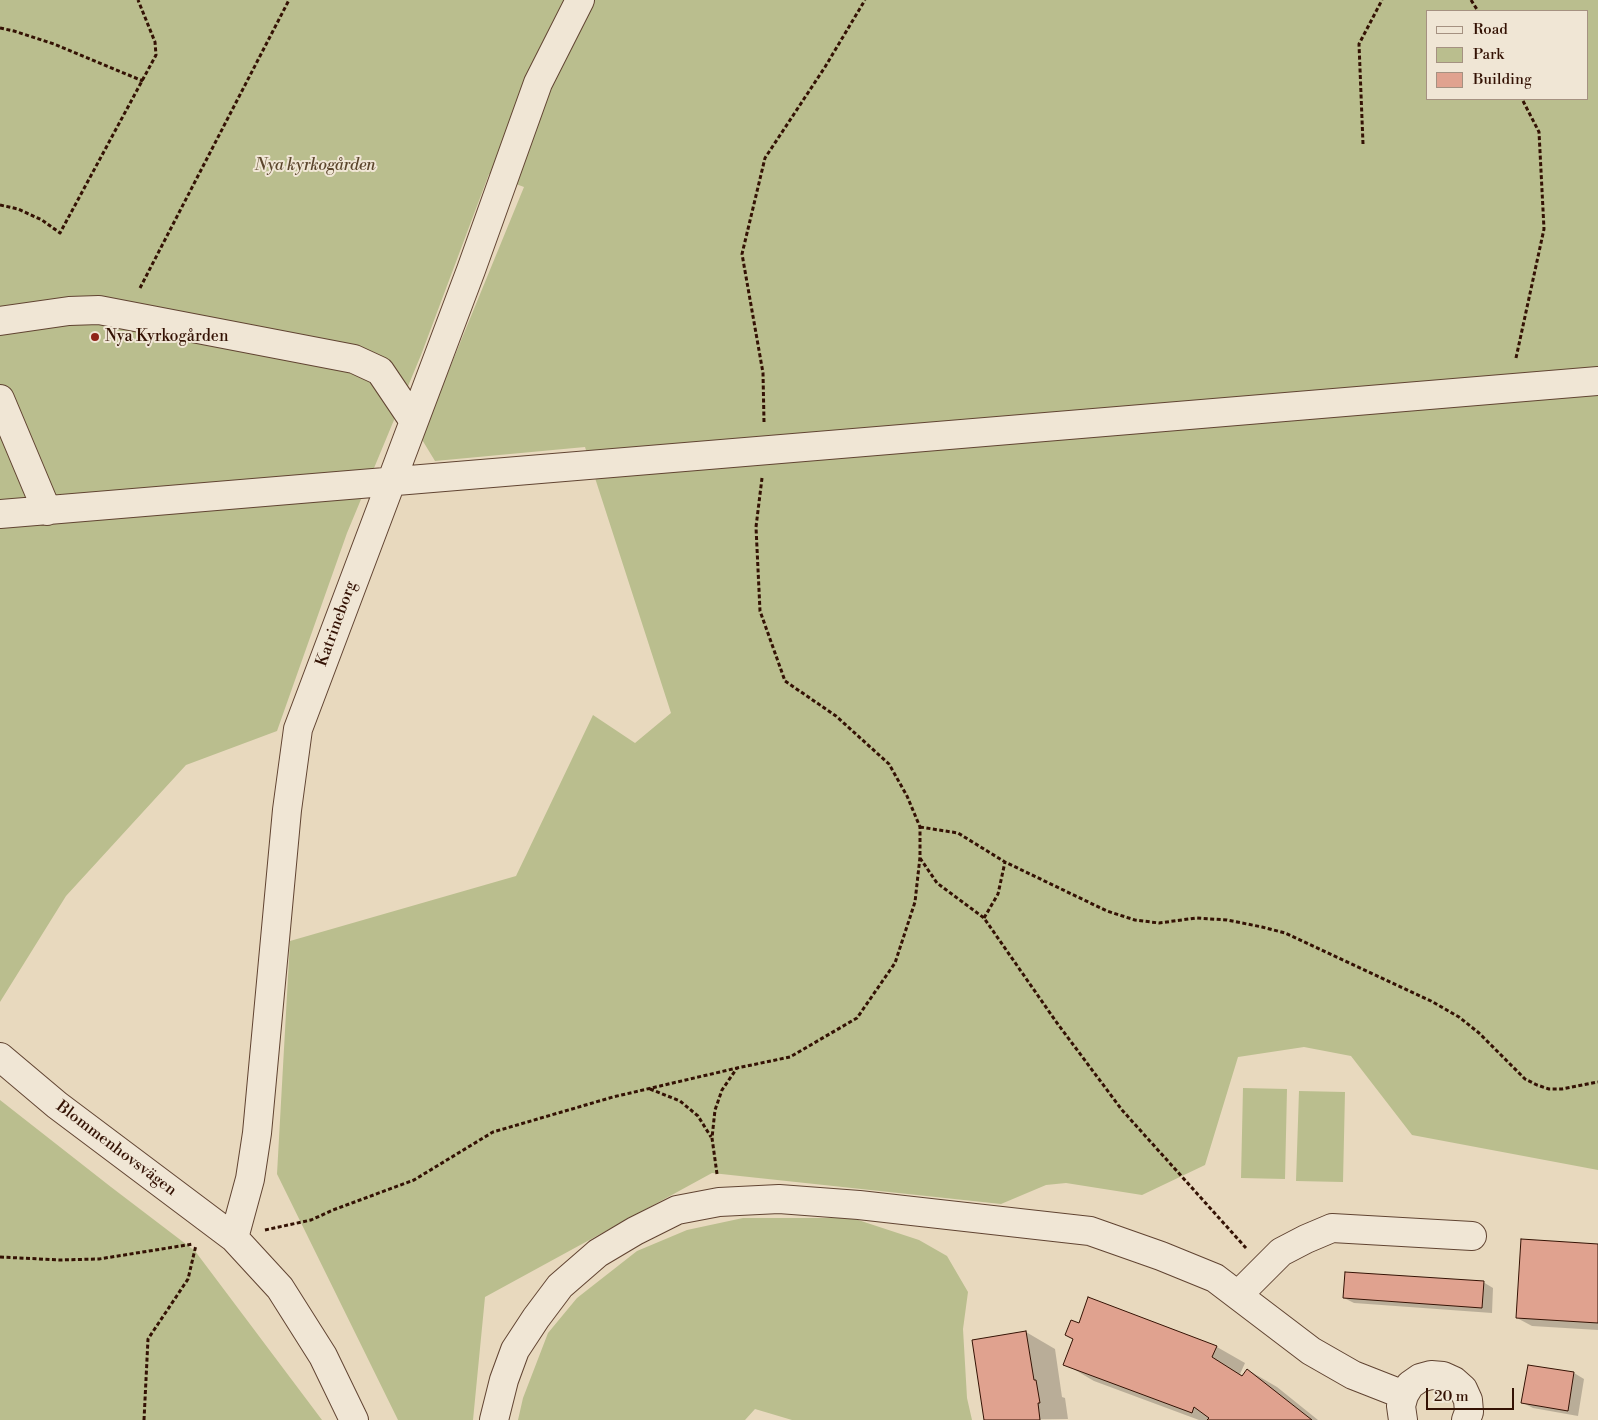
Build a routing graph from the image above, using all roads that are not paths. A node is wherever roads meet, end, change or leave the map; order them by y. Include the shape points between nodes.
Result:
1 (580, 0) edge
2 (0, 321) edge
3 (1598, 381) edge
4 (0, 399) edge
5 (413, 420) junction
6 (390, 482) junction
7 (47, 511) junction
8 (0, 514) edge
9 (0, 1057) edge
10 (1472, 1236) dead end
11 (234, 1238) junction
12 (1238, 1296) junction
13 (1404, 1408) edge
14 (1470, 1417) edge
15 (354, 1420) edge
16 (494, 1420) edge

1 - 5 street, Katrineborg via 538,83
2 - 5 street via 99,310 354,358 380,371
3 - 6 street
4 - 7 street
5 - 6 street, Katrineborg
6 - 7 street
6 - 11 street, Katrineborg via 298,729 286,820 257,1133 250,1179
7 - 8 street
9 - 11 street, Blommenhovsvägen via 57,1105
10 - 12 street via 1332,1228 1281,1252
11 - 15 street, Blommenhovsvägen via 280,1288 323,1356
12 - 13 street via 1311,1351
12 - 16 street via 1215,1278 1090,1231 859,1205 779,1199 720,1202 677,1210 635,1231 598,1253 560,1286 515,1350
13 - 14 street via 1410,1385 1420,1378 1443,1376 1454,1380 1463,1389

